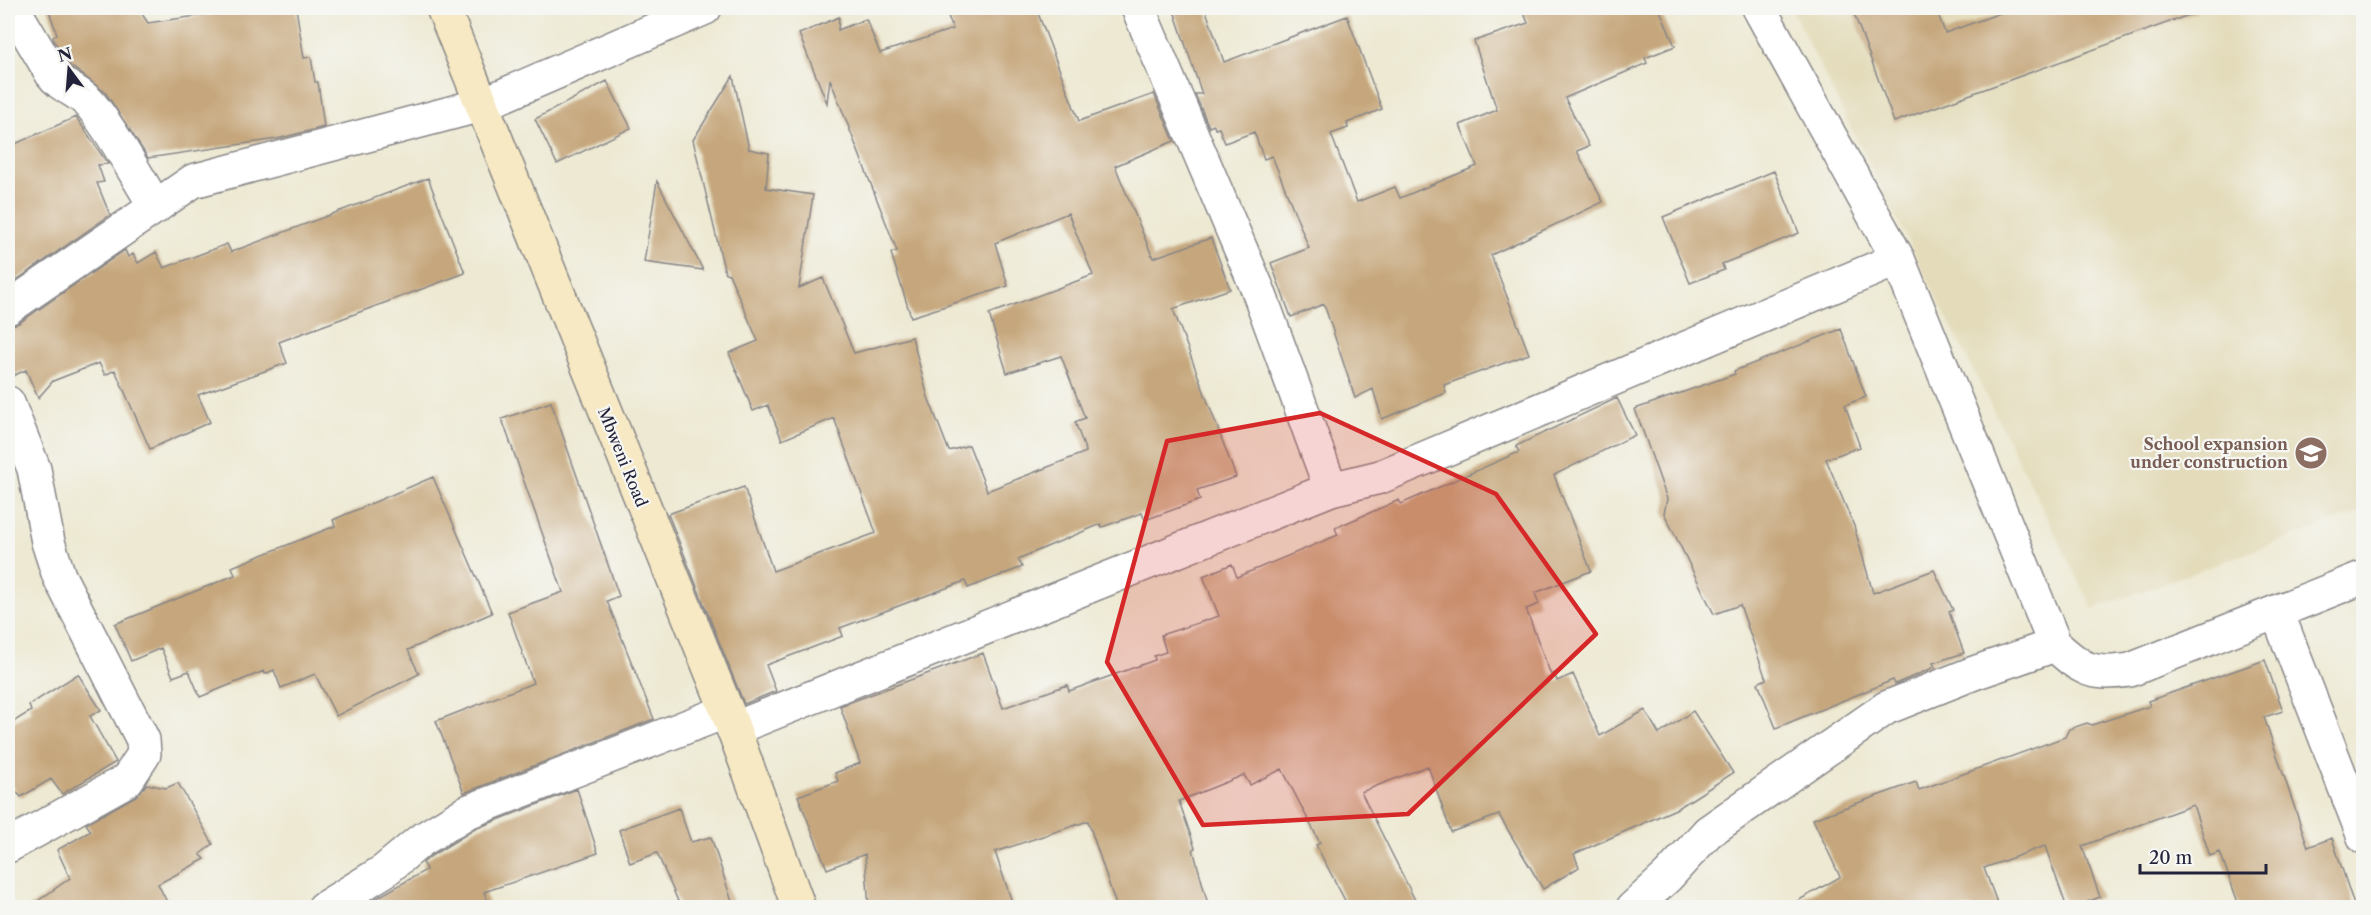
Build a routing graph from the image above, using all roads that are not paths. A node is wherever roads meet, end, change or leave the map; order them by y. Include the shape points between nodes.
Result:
1 (13, 8) edge
2 (444, 8) edge
3 (705, 8) edge
4 (1138, 8) edge
5 (1759, 8) edge
6 (481, 105) junction
7 (156, 207) junction
8 (1898, 259) junction
9 (8, 308) edge
10 (8, 403) edge
11 (1331, 489) junction
12 (2364, 577) edge
13 (2277, 612) junction
14 (2055, 645) junction
15 (730, 720) junction
16 (2364, 837) edge
17 (8, 846) edge
18 (324, 908) edge
19 (799, 908) edge
20 (1633, 908) edge

1 - 7 street via 57,81 73,88 91,105
2 - 6 street, Mbweni Road
3 - 6 street
4 - 11 street via 1258,290
5 - 8 street
6 - 7 street via 193,181
6 - 15 street, Mbweni Road
7 - 9 street
8 - 11 street via 1380,477
8 - 14 street
10 - 17 street via 34,468 48,542 59,576 143,740 144,754 127,780
11 - 15 street
12 - 13 street
13 - 14 street via 2130,670 2105,674 2073,662
13 - 16 street
14 - 20 street via 1886,708 1708,832
15 - 18 street via 467,812
15 - 19 street, Mbweni Road

